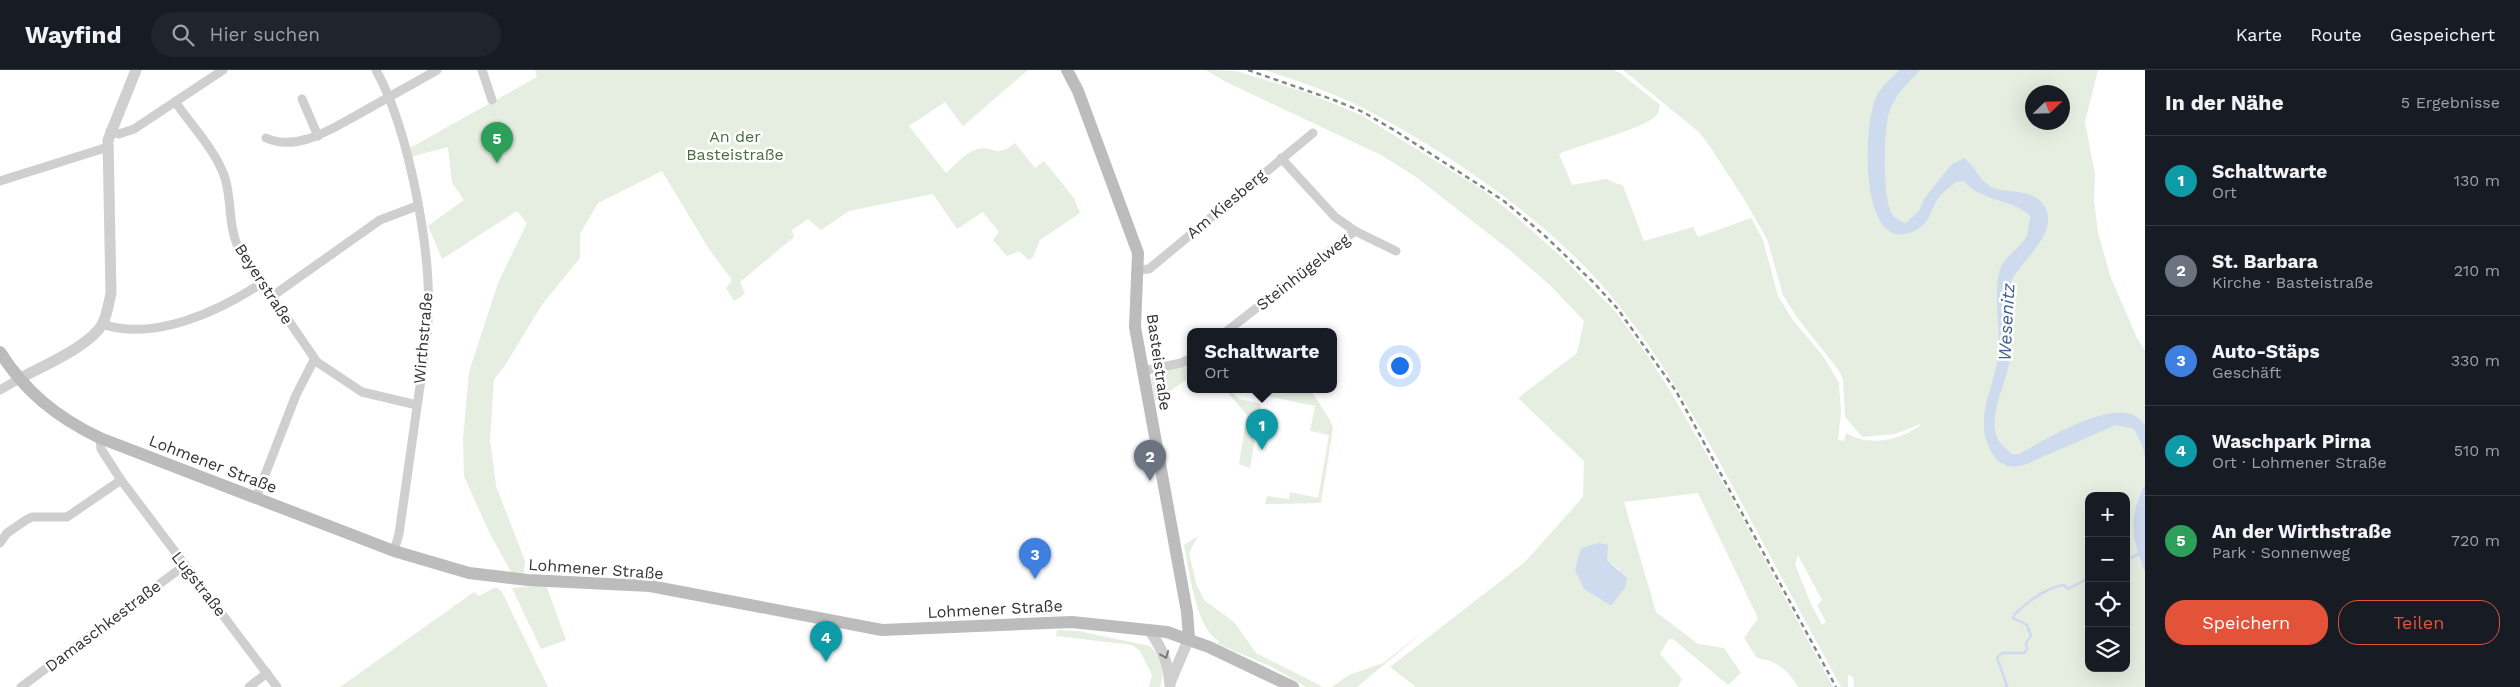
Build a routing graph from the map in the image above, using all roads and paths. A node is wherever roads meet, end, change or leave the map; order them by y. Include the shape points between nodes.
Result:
1 (136, 70) edge
2 (223, 70) edge
3 (376, 70) edge
4 (437, 70) edge
5 (482, 70) edge
6 (1067, 70) edge
7 (390, 98) junction
8 (302, 99) dead end
9 (492, 100) dead end
10 (176, 103) junction
11 (110, 131) junction
12 (1313, 133) dead end
13 (318, 136) junction
14 (266, 138) dead end
15 (108, 147) junction
16 (1281, 158) junction
17 (0, 181) edge
18 (417, 206) junction
19 (1355, 231) junction
20 (1396, 251) dead end
21 (1138, 270) junction
22 (262, 284) junction
23 (271, 297) junction
24 (102, 324) junction
25 (1231, 328) edge
26 (0, 352) edge
27 (314, 360) junction
28 (1187, 360) edge
29 (1143, 371) junction
30 (19, 379) junction
31 (0, 390) edge
32 (417, 404) junction
33 (100, 438) junction
34 (121, 480) junction
35 (256, 498) junction
36 (0, 543) edge
37 (394, 551) junction
38 (185, 565) junction
39 (1148, 630) junction
40 (1189, 638) junction
41 (267, 673) junction
42 (1169, 686) edge
43 (21, 687) edge
44 (249, 687) edge
45 (278, 687) edge
46 (1293, 687) edge

1 - 11 street
2 - 10 street
3 - 7 street, Wirthstraße
4 - 7 street
5 - 9 street
6 - 21 main road, Basteistraße via 1134,239
7 - 13 street
7 - 18 street, Wirthstraße
8 - 13 street
10 - 11 street via 134,129 119,134
10 - 22 street, Beyerstraße via 221,168 228,192 234,240
11 - 15 street
12 - 16 street, Am Kiesberg
13 - 14 street via 276,142
15 - 17 street
15 - 24 street via 111,293
16 - 19 street via 1322,205
16 - 21 street, Am Kiesberg via 1149,269
18 - 23 street via 380,220
18 - 32 street, Wirthstraße via 427,277 428,320
19 - 20 street
19 - 25 street, Steinhügelweg
21 - 29 main road, Basteistraße via 1135,327
22 - 23 street, Beyerstraße
22 - 24 street via 221,308 176,323 127,328
23 - 27 street, Beyerstraße
24 - 30 street via 86,341
26 - 30 main road, Lohmener Straße
27 - 32 street, Beyerstraße via 362,392
27 - 35 street via 296,395
28 - 29 street
29 - 40 main road, Basteistraße
30 - 31 street
30 - 33 main road, Lohmener Straße via 54,412
32 - 37 street, Wirthstraße
33 - 34 street, Lugstraße via 101,449
33 - 35 main road, Lohmener Straße
34 - 36 street via 67,517 32,517 26,520 7,533
34 - 38 street, Lugstraße
35 - 37 main road, Lohmener Straße
37 - 39 main road, Lohmener Straße via 469,573 528,580 650,586 882,630 1072,622
38 - 41 street, Lugstraße
38 - 43 street, Damaschkestraße
39 - 40 main road, Lohmener Straße
39 -> 42 street via 1165,656
40 - 42 street
40 - 46 main road, Lohmener Straße
41 - 44 street
41 - 45 street, Lugstraße

